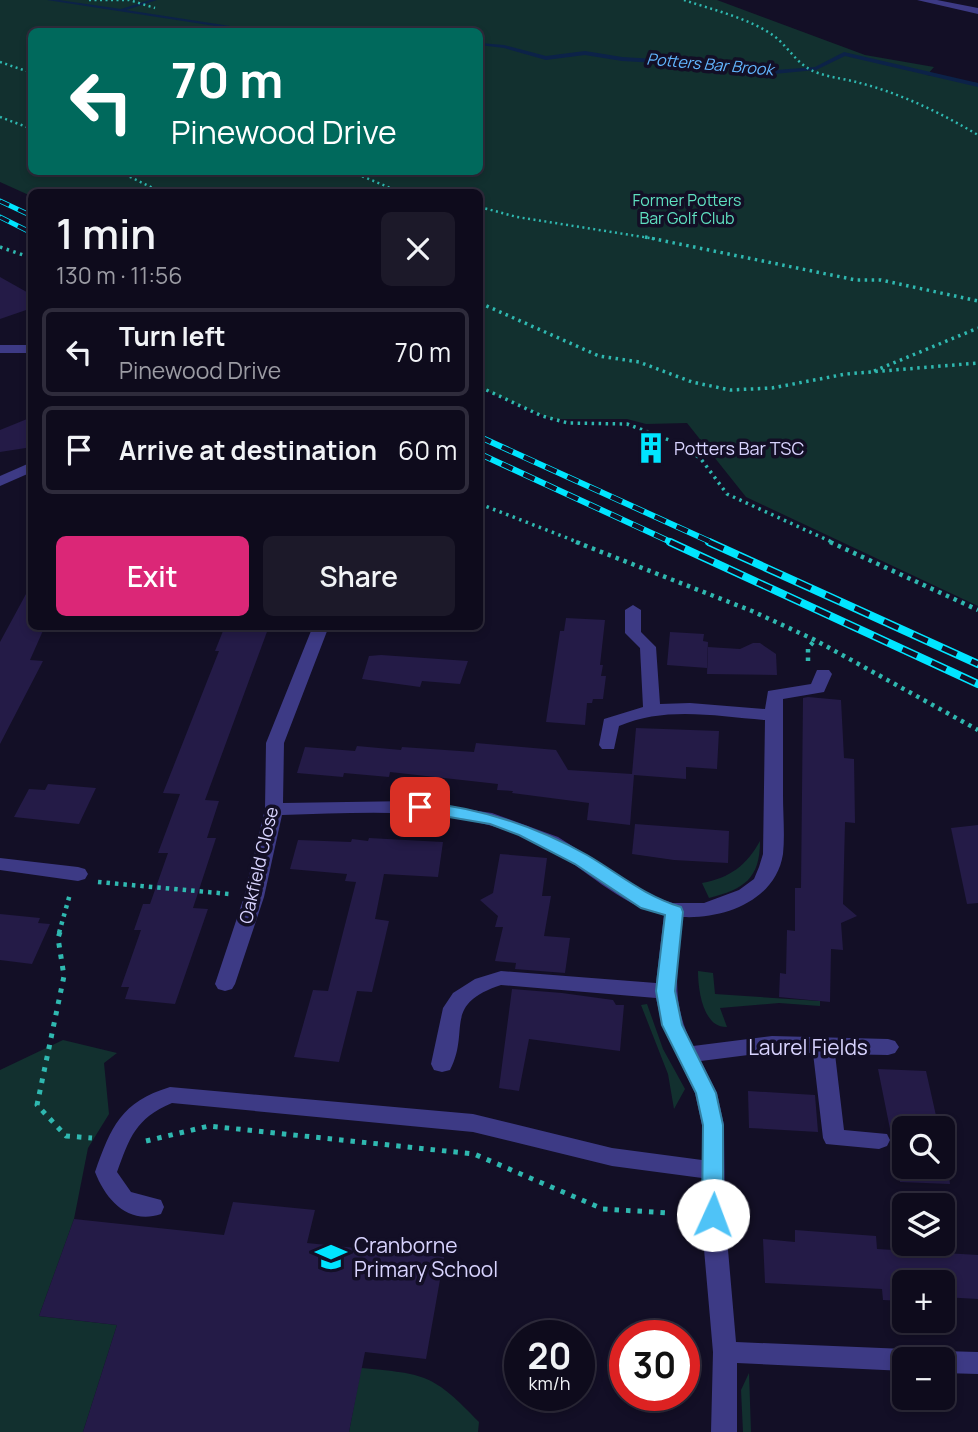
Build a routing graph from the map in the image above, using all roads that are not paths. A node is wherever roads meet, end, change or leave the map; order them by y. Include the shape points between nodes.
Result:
1 (922, 0) edge
2 (978, 11) edge
3 (0, 349) edge
4 (28, 349) edge
5 (28, 468) edge
6 (0, 482) edge
7 (633, 611) dead end
8 (319, 630) edge
9 (823, 674) dead end
10 (652, 708) junction
11 (775, 715) junction
12 (608, 745) dead end
13 (274, 809) junction
14 (0, 863) edge
15 (78, 874) road end
16 (674, 912) junction
17 (225, 984) dead end
18 (665, 991) junction
19 (823, 1046) junction
20 (888, 1047) dead end
21 (687, 1055) junction
22 (442, 1064) dead end
23 (879, 1140) dead end
24 (714, 1171) junction
25 (153, 1207) dead end
26 (725, 1352) junction
27 (892, 1359) edge
28 (955, 1362) edge
29 (978, 1363) edge
30 (724, 1432) edge

1 - 2 street
3 - 4 street
5 - 6 street
7 - 10 street via 633,633 648,647
8 - 13 street, Oakfield Close via 275,744
9 - 11 street via 818,688 774,695
10 - 11 street
10 - 12 street via 627,713 610,723
11 - 16 street via 773,854 767,874 758,886 728,903
13 - 16 street via 420,807 494,819 551,842 647,903
13 - 17 street, Oakfield Close via 254,897
14 - 15 street
16 - 18 street
18 - 21 street via 672,1025
18 - 22 street via 501,978 483,983 454,1003
19 - 20 street, Laurel Fields
19 - 21 street, Laurel Fields via 772,1044
19 - 23 street via 834,1138
21 - 24 street via 706,1093 713,1125
24 - 25 street via 612,1157 473,1123 170,1095 144,1105 124,1126 106,1172 114,1193 131,1205
24 - 26 street via 713,1215
26 - 27 street
26 - 30 street
28 - 29 street

